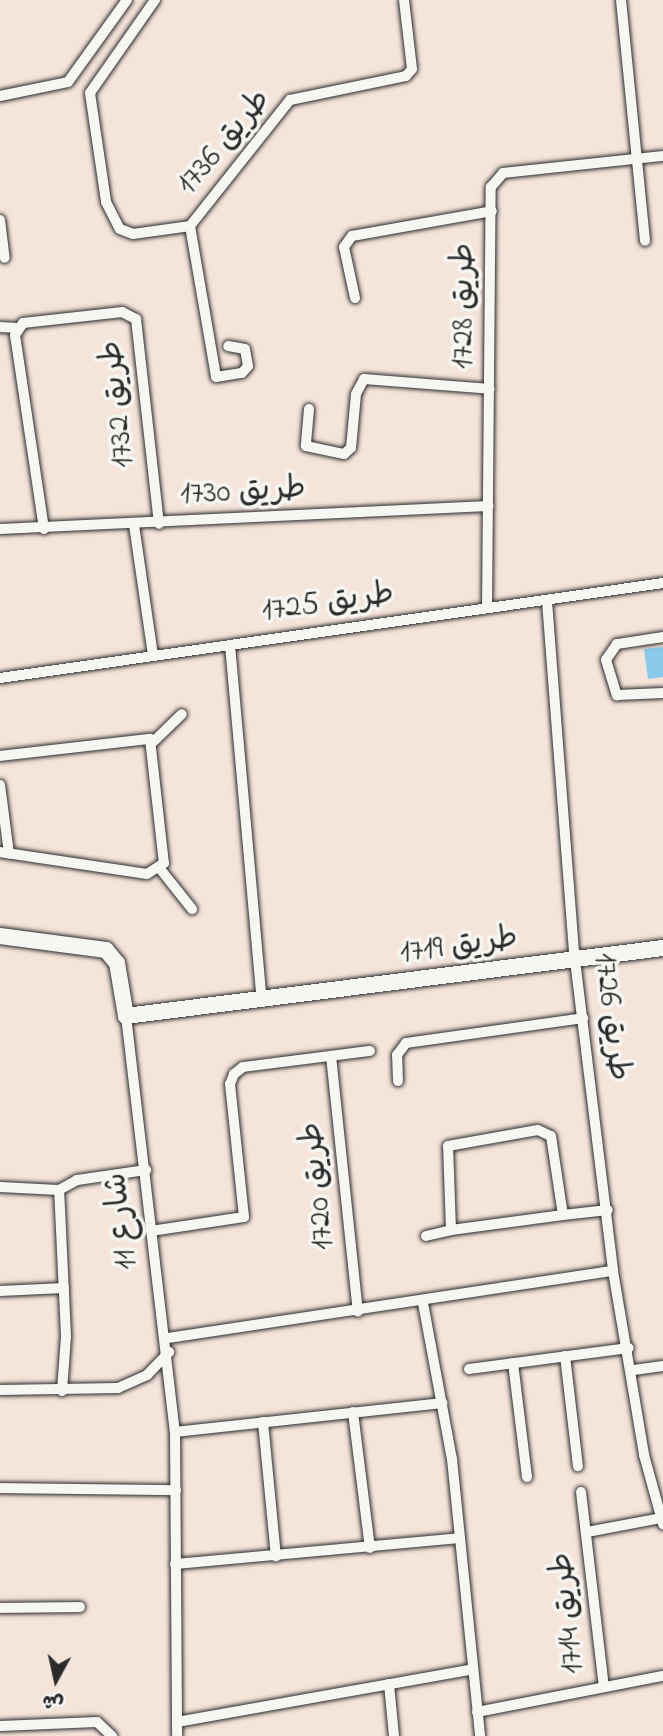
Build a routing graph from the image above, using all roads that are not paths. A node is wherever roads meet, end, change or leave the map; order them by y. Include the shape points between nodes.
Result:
1 (127, 0) edge
2 (155, 0) edge
3 (404, 0) edge
4 (621, 0) edge
5 (0, 96) edge
6 (663, 156) edge
7 (636, 160) junction
8 (492, 211) junction
9 (0, 220) edge
10 (190, 226) junction
11 (645, 241) dead end
12 (5, 258) dead end
13 (355, 298) dead end
14 (0, 327) edge
15 (18, 328) junction
16 (228, 346) dead end
17 (490, 389) junction
18 (309, 409) dead end
19 (488, 506) junction
20 (159, 524) junction
21 (134, 525) junction
22 (0, 529) edge
23 (44, 529) junction
24 (663, 583) edge
25 (547, 601) junction
26 (487, 608) junction
27 (663, 637) edge
28 (230, 645) junction
29 (153, 655) junction
30 (0, 678) edge
31 (663, 693) edge
32 (182, 714) dead end
33 (153, 742) junction
34 (0, 756) edge
35 (0, 785) edge
36 (4, 853) edge
37 (161, 870) junction
38 (192, 909) dead end
39 (0, 936) edge
40 (663, 948) edge
41 (575, 960) junction
42 (262, 1001) junction
43 (126, 1016) junction
44 (583, 1018) junction
45 (370, 1051) dead end
46 (331, 1056) junction
47 (398, 1081) dead end
48 (146, 1170) junction
49 (0, 1187) edge
50 (59, 1189) junction
51 (608, 1210) junction
52 (563, 1215) junction
53 (451, 1230) junction
54 (151, 1231) junction
55 (426, 1236) dead end
56 (613, 1271) junction
57 (64, 1288) junction
58 (0, 1291) edge
59 (423, 1303) junction
60 (358, 1312) junction
61 (167, 1338) junction
62 (629, 1348) junction
63 (169, 1352) junction
64 (565, 1356) junction
65 (513, 1363) junction
66 (663, 1366) edge
67 (469, 1369) dead end
68 (634, 1370) junction
69 (0, 1391) edge
70 (62, 1391) junction
71 (442, 1403) junction
72 (353, 1412) junction
73 (263, 1422) junction
74 (175, 1432) junction
75 (578, 1466) dead end
76 (527, 1476) dead end
77 (0, 1488) edge
78 (176, 1490) junction
79 (581, 1492) dead end
80 (662, 1521) edge
81 (587, 1532) junction
82 (460, 1538) junction
83 (370, 1548) junction
84 (276, 1556) junction
85 (175, 1564) junction
86 (80, 1606) dead end
87 (0, 1608) edge
88 (470, 1670) junction
89 (663, 1676) edge
90 (389, 1684) junction
91 (604, 1687) junction
92 (477, 1712) junction
93 (177, 1722) junction
94 (0, 1726) edge
95 (112, 1736) edge
96 (177, 1736) edge
97 (394, 1736) edge
98 (480, 1736) edge

1 - 5 street via 68,82
2 - 10 street via 90,93 104,188 120,229 133,234
3 - 10 street, طريق 1736 via 412,69 407,76 290,100
4 - 7 street
6 - 7 street
7 - 8 street via 503,173 491,187
7 - 11 street
8 - 13 street, طريق 1728 via 352,236 344,247
8 - 17 street, طريق 1728
9 - 12 street
10 - 16 street, طريق 1736 via 216,377 242,373 248,366 245,349
14 - 15 street, طريق 1732
15 - 20 street, طريق 1732 via 122,312 136,319
15 - 23 street
17 - 18 street via 363,379 356,394 351,447 344,454 306,446
17 - 19 street, طريق 1728
19 - 20 street, طريق 1730
19 - 26 street, طريق 1728
20 - 21 street, طريق 1730
21 - 23 street, طريق 1730
21 - 29 street
22 - 23 street, طريق 1730
24 - 25 street, طريق 1725
25 - 26 street, طريق 1725
25 - 41 street, طريق 1726
26 - 28 street, طريق 1725
27 - 31 street via 617,645 606,660 617,695
28 - 29 street, طريق 1725
28 - 42 street
29 - 30 street, طريق 1725
32 - 33 street
33 - 34 street via 137,737
33 - 37 street
35 - 36 street
36 - 37 street via 147,874
37 - 38 street
39 - 43 street, شارع 11 via 106,950 117,963
40 - 41 street, طريق 1719
41 - 42 street, طريق 1719
41 - 44 street, طريق 1726
42 - 43 street, طريق 1719
43 - 48 street, شارع 11
44 - 47 street via 406,1043 397,1055
44 - 51 street, طريق 1726
45 - 46 street
46 - 54 street via 243,1067 234,1074 229,1084 244,1217
46 - 60 street, طريق 1720
48 - 50 street via 77,1180
48 - 54 street, شارع 11
49 - 50 street
50 - 57 street
51 - 52 street
51 - 56 street, طريق 1726
52 - 53 street
52 - 53 street via 551,1136 538,1130 447,1146
53 - 55 street
54 - 61 street, شارع 11
56 - 59 street
56 - 62 street, طريق 1726
57 - 58 street
57 - 70 street
59 - 60 street
59 - 71 street
60 - 61 street
61 - 63 street, شارع 11
62 - 64 street
62 - 68 street, طريق 1726
63 - 70 street via 147,1374 118,1388
63 - 74 street, شارع 11
64 - 65 street
64 - 75 street
65 - 67 street
65 - 76 street
66 - 68 street
68 - 80 street, طريق 1726 via 644,1455
69 - 70 street
71 - 72 street
71 - 82 street
72 - 73 street
72 - 83 street
73 - 74 street
73 - 84 street
74 - 78 street, شارع 11
77 - 78 street
78 - 85 street, شارع 11
79 - 81 street, طريق 1714
80 - 81 street, طريق 1714
81 - 91 street, طريق 1714
82 - 83 street
82 - 88 street
83 - 84 street
84 - 85 street
85 - 93 street, شارع 11
86 - 87 street
88 - 90 street
88 - 92 street
89 - 91 street, طريق 1714
90 - 93 street
90 - 97 street
91 - 92 street, طريق 1714
92 - 98 street
93 - 96 street, شارع 11
94 - 95 street via 97,1722

